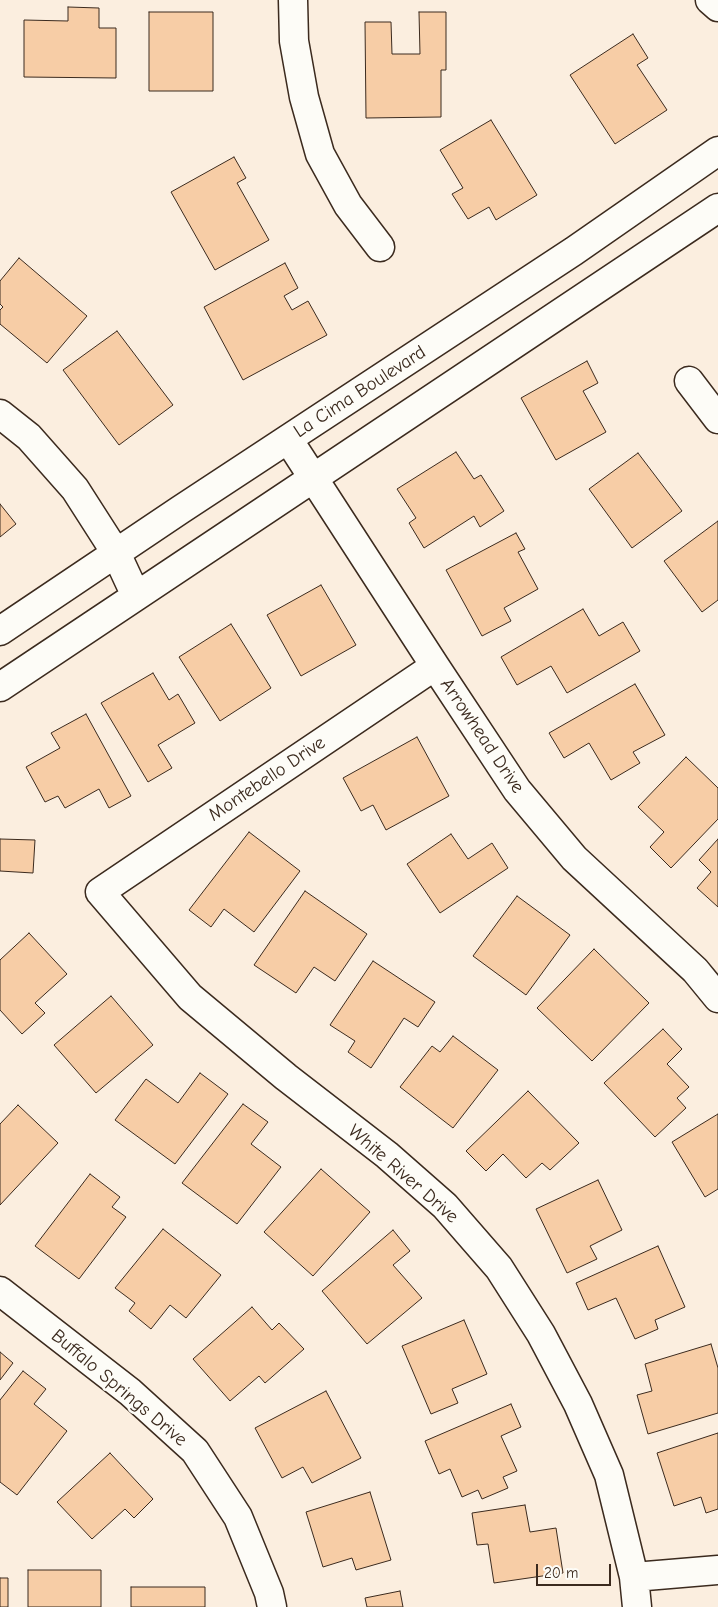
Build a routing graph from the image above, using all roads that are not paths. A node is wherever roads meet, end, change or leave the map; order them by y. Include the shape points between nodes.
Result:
1 (293, 0) edge
2 (710, 0) edge
3 (718, 7) edge
4 (718, 151) edge
5 (718, 208) edge
6 (380, 247) dead end
7 (689, 381) dead end
8 (0, 414) edge
9 (718, 419) edge
10 (288, 439) junction
11 (314, 477) junction
12 (116, 552) junction
13 (136, 596) junction
14 (0, 631) edge
15 (435, 666) junction
16 (0, 687) edge
17 (100, 892) joint
18 (718, 998) edge
19 (0, 1291) edge
20 (718, 1570) edge
21 (634, 1577) junction
22 (272, 1607) edge
23 (637, 1607) edge

1 - 6 street via 294,41 304,97 320,154 348,205
2 - 3 street
4 - 10 street, La Cima Boulevard via 574,251
5 - 11 street
7 - 9 street
8 - 12 street via 29,438 75,489
10 - 11 street, Arrowhead Drive
10 - 12 street, La Cima Boulevard
11 - 13 street
11 - 15 street, Arrowhead Drive
12 - 13 street
12 - 14 street, La Cima Boulevard
13 - 16 street
15 - 17 street, Montebello Drive
15 - 18 street, Arrowhead Drive via 517,790 574,858 695,970
17 - 21 street, White River Drive via 190,997 387,1155 445,1206 500,1268 541,1334 578,1404 609,1475
19 - 22 street, Buffalo Springs Drive via 130,1392 195,1451 238,1517
20 - 21 street
21 - 23 street, White River Drive

